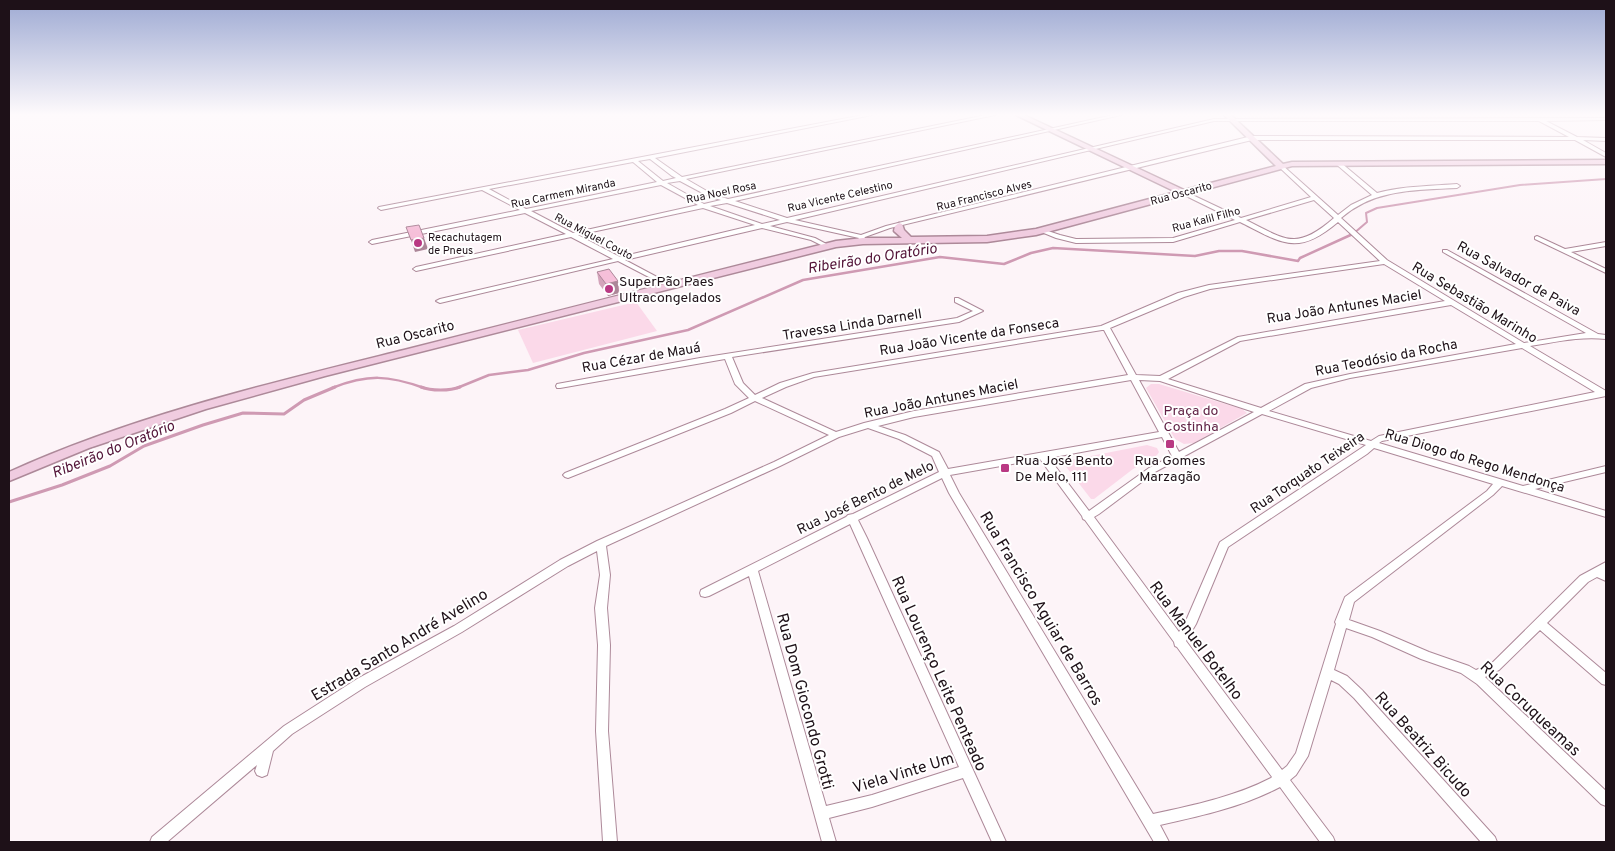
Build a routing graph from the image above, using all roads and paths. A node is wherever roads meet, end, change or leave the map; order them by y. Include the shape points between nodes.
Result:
1 (664, 155) edge
2 (799, 155) edge
3 (937, 155) edge
4 (1064, 155) edge
5 (1101, 155) edge
6 (1187, 155) edge
7 (1269, 155) edge
8 (652, 157) junction
9 (634, 160) junction
10 (1606, 162) edge
11 (1338, 163) junction
12 (1281, 166) junction
13 (1131, 169) junction
14 (681, 179) junction
15 (662, 183) junction
16 (1457, 186) dead end
17 (484, 189) junction
18 (1182, 192) junction
19 (1377, 196) junction
20 (1314, 198) junction
21 (727, 200) junction
22 (703, 206) junction
23 (381, 208) dead end
24 (526, 212) junction
25 (784, 220) junction
26 (1240, 221) junction
27 (1341, 223) junction
28 (760, 226) junction
29 (900, 226) junction
30 (1042, 231) junction
31 (571, 235) junction
32 (907, 237) junction
33 (861, 238) junction
34 (875, 238) junction
35 (1537, 238) dead end
36 (938, 239) junction
37 (372, 242) dead end
38 (813, 244) junction
39 (1606, 244) edge
40 (1445, 251) dead end
41 (1564, 251) junction
42 (618, 259) junction
43 (1386, 262) junction
44 (416, 269) dead end
45 (1606, 271) edge
46 (670, 286) junction
47 (958, 300) dead end
48 (440, 301) dead end
49 (1453, 302) junction
50 (1106, 327) junction
51 (1596, 335) junction
52 (1606, 337) edge
53 (1606, 341) edge
54 (1524, 345) junction
55 (728, 356) junction
56 (1134, 377) junction
57 (1161, 379) junction
58 (560, 386) dead end
59 (1604, 394) edge
60 (755, 399) junction
61 (1262, 410) junction
62 (867, 425) junction
63 (1165, 434) junction
64 (836, 435) junction
65 (1374, 444) junction
66 (1042, 455) junction
67 (1177, 457) junction
68 (1606, 469) edge
69 (945, 473) junction
70 (568, 476) dead end
71 (9, 477) edge
72 (1498, 483) junction
73 (1523, 490) junction
74 (680, 508) joint
75 (1606, 514) edge
76 (851, 517) junction
77 (1086, 517) junction
78 (601, 544) junction
79 (752, 569) junction
80 (1603, 572) edge
81 (705, 593) dead end
82 (1341, 622) junction
83 (1540, 623) junction
84 (1179, 642) junction
85 (1328, 673) junction
86 (1475, 676) junction
87 (1606, 680) edge
88 (267, 748) junction
89 (262, 771) dead end
90 (966, 771) junction
91 (1282, 780) junction
92 (1606, 800) edge
93 (820, 814) junction
94 (1150, 821) junction
95 (157, 842) edge
96 (610, 842) edge
97 (829, 842) edge
98 (999, 842) edge
99 (1162, 842) edge
100 (1328, 842) edge
101 (1490, 842) edge

1 - 8 street
2 - 14 street, Rua Carmem Miranda
3 - 21 street, Rua Noel Rosa
4 - 25 street, Rua Vicente Celestino
5 - 13 main road
6 - 13 street, Rua Francisco Alves
7 - 12 main road
8 - 9 street
8 - 14 street
9 - 15 street
9 - 17 street
10 - 11 main road, Rua Oscarito
11 - 12 main road, Rua Oscarito
11 - 19 street
12 - 18 main road, Rua Oscarito
12 - 20 street
13 - 18 main road
13 - 29 street, Rua Francisco Alves
14 - 15 street, Rua Carmem Miranda
14 - 21 street via 710,195
15 - 22 street
15 - 24 street, Rua Carmem Miranda
16 - 19 street
17 - 23 street
17 - 24 street, Rua Miguel Couto
18 - 26 street
18 - 30 main road, Rua Oscarito
19 - 27 street via 1347,210
20 - 26 street, Rua Kalil Filho
20 - 27 street
21 - 22 street, Rua Noel Rosa
21 - 25 street
22 - 28 street
22 - 31 street, Rua Noel Rosa
24 - 31 street, Rua Miguel Couto
24 - 37 street, Rua Carmem Miranda
25 - 28 street, Rua Vicente Celestino
25 - 33 street
26 - 27 street via 1284,241 1304,241
26 - 30 street, Rua Kalil Filho via 1173,240 1084,241 1058,238
27 - 43 street, Rua Sebastião Marinho
28 - 38 street
28 - 42 street, Rua Vicente Celestino
29 - 32 main road via 899,231
29 - 33 street, Rua Francisco Alves via 888,227
29 - 34 street, Rua Francisco Alves
30 - 36 main road, Rua Oscarito via 993,239
31 - 42 street, Rua Miguel Couto
31 - 44 street, Rua Noel Rosa
32 - 34 main road, Rua Oscarito
32 - 36 main road, Rua Oscarito
33 - 34 main road, Rua Oscarito
33 - 38 main road, Rua Oscarito via 832,245
34 - 36 main road, Rua Oscarito
35 - 41 street
38 - 46 main road, Rua Oscarito
39 - 41 street
40 - 51 street, Rua Salvador de Paiva
41 - 45 street
42 - 46 street, Rua Miguel Couto
42 - 48 street, Rua Vicente Celestino
43 - 49 street, Rua Sebastião Marinho
43 - 50 street, Rua João Vicente da Fonseca via 1209,287
46 - 71 main road, Rua Oscarito via 321,374 216,404 118,434
47 - 55 street, Travessa Linda Darnell via 979,311 959,320
49 - 54 street, Rua Sebastião Marinho
49 - 57 street, Rua João Antunes Maciel via 1238,338
50 - 56 street
50 - 60 street, Rua João Vicente da Fonseca via 814,375
51 - 52 street, Rua Teodósio da Rocha
51 - 53 street, Rua Salvador de Paiva
51 - 54 street, Rua Teodósio da Rocha
54 - 59 street, Rua Sebastião Marinho
54 - 61 street, Rua Teodósio da Rocha via 1319,382
55 - 58 street, Rua Cézar de Mauá
55 - 60 street via 740,384
56 - 57 street, Rua Diogo do Rego Mendonça
56 - 62 street, Rua João Antunes Maciel via 914,414
56 - 63 street
57 - 61 street, Rua Diogo do Rego Mendonça
59 - 65 street, Rua Torquato Teixeira via 1411,432 1379,439
60 - 64 street
60 - 70 street, Rua João Vicente da Fonseca
61 - 65 street, Rua Diogo do Rego Mendonça
61 - 67 street, Rua Teodósio da Rocha
62 - 64 street, Rua João Antunes Maciel
62 - 69 street, Rua Francisco Aguiar de Barros via 930,450 940,458
63 - 66 street, Rua José Bento de Melo
63 - 67 street
64 - 74 street, Rua João Antunes Maciel
65 - 72 street, Rua Diogo do Rego Mendonça
65 - 84 street, Rua Torquato Teixeira via 1224,545
66 - 69 street, Rua José Bento de Melo
66 - 77 street, Rua Manuel Botelho
67 - 77 street, Rua Teodósio da Rocha via 1152,470
68 - 73 street
69 - 76 street, Rua José Bento de Melo
69 - 94 street, Rua Francisco Aguiar de Barros
72 - 73 street, Rua Diogo do Rego Mendonça
72 - 82 street via 1490,493 1354,595
73 - 75 street, Rua Diogo do Rego Mendonça
74 - 78 street, Estrada Santo André Avelino
76 - 79 street, Rua José Bento de Melo
76 - 90 street, Rua Lourenço Leite Penteado
77 - 84 street, Rua Manuel Botelho
78 - 88 street, Estrada Santo André Avelino via 361,683
78 - 96 street via 605,575 601,608 604,645 601,706
79 - 81 street, Rua José Bento de Melo
79 - 93 street, Rua Dom Giocondo Grotti
80 - 83 street via 1584,579
82 - 85 street
82 - 86 street, Rua Coruqueamas via 1465,669
83 - 86 street via 1495,667
83 - 87 street
84 - 91 street, Rua Manuel Botelho
85 - 91 street via 1298,765
85 - 101 street, Rua Beatriz Bicudo via 1343,680 1358,694
86 - 92 street, Rua Coruqueamas
88 - 89 street
88 - 95 street, Estrada Santo André Avelino
90 - 93 street, Viela Vinte Um
90 - 98 street, Rua Lourenço Leite Penteado
91 - 94 street via 1264,790 1217,805
91 - 100 street, Rua Manuel Botelho
93 - 97 street, Rua Dom Giocondo Grotti
94 - 99 street, Rua Francisco Aguiar de Barros

